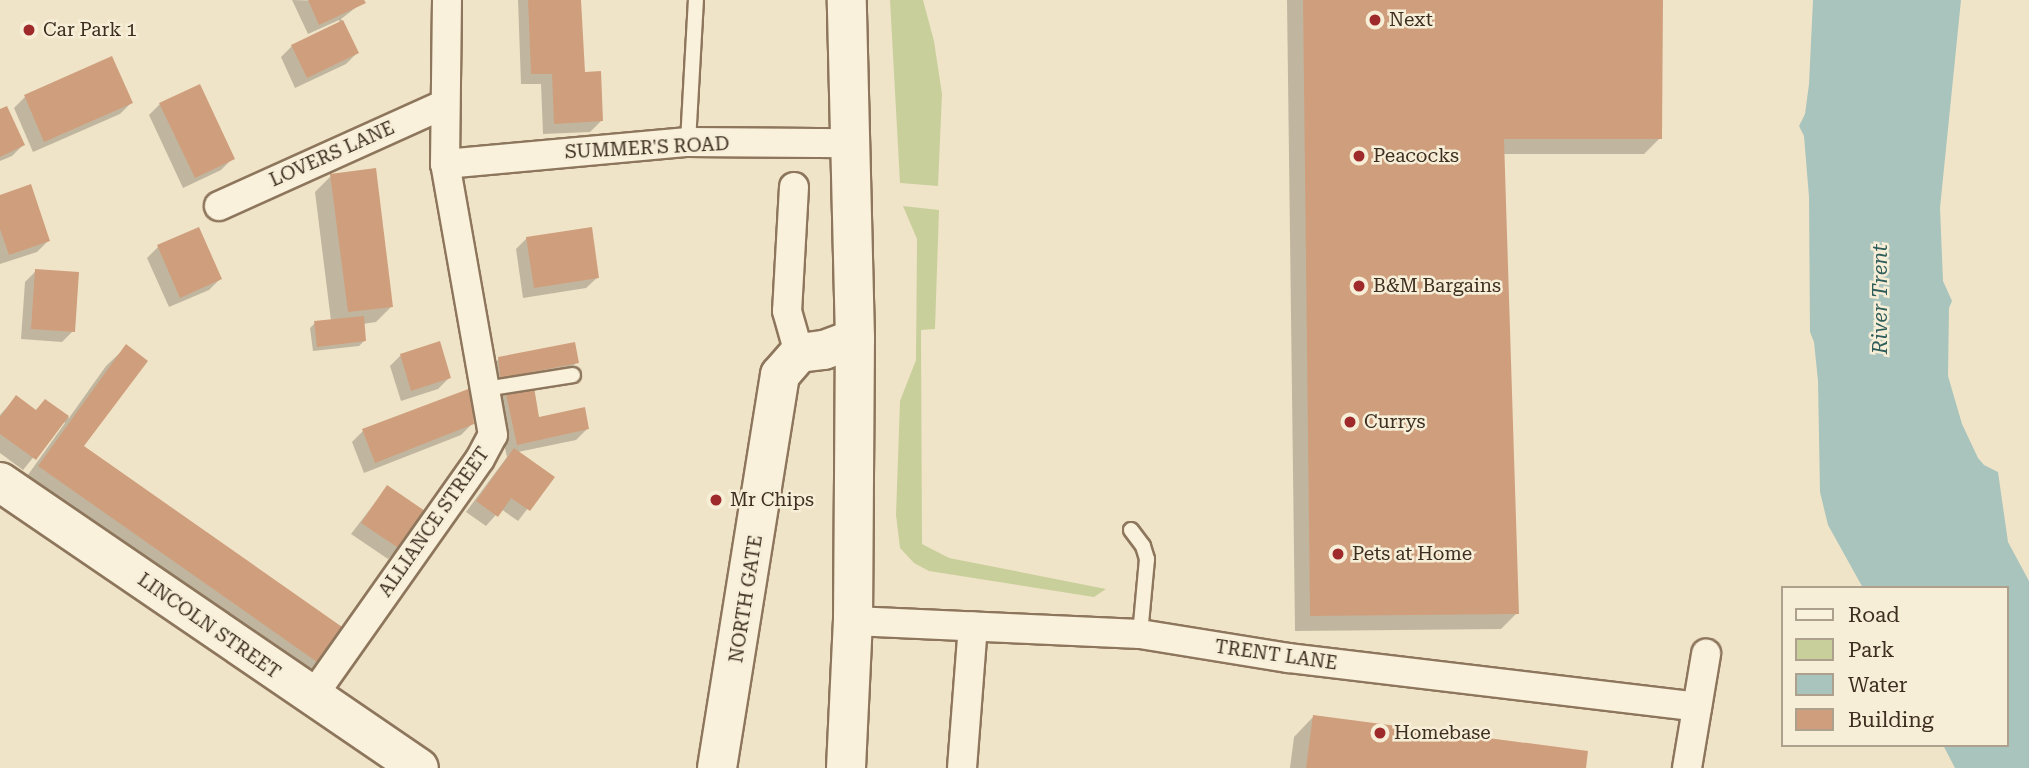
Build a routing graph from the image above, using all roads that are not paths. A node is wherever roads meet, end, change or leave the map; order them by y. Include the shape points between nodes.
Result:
1 (447, 0) edge
2 (696, 0) edge
3 (847, 0) edge
4 (444, 104) junction
5 (688, 142) junction
6 (851, 143) junction
7 (445, 164) junction
8 (793, 187) dead end
9 (236, 205) dead end
10 (855, 339) junction
11 (799, 353) junction
12 (573, 375) dead end
13 (485, 389) junction
14 (0, 482) edge
15 (1130, 530) dead end
16 (853, 621) junction
17 (973, 626) junction
18 (1140, 634) junction
19 (1706, 654) dead end
20 (312, 697) junction
21 (1697, 708) junction
22 (419, 768) edge
23 (718, 768) edge
24 (846, 768) edge
25 (962, 768) edge
26 (1687, 768) edge

1 - 4 street, ALLIANCE STREET
2 - 5 lane
3 - 6 street
4 - 7 street, ALLIANCE STREET
4 - 9 street, LOVERS LANE
5 - 6 street, SUMMER'S ROAD
5 - 7 street, SUMMER'S ROAD
6 - 10 street
7 - 13 street, ALLIANCE STREET
8 - 11 street via 788,311
10 - 11 street
10 - 16 street
11 - 23 street, NORTH GATE via 780,375
12 - 13 lane
13 - 20 street, ALLIANCE STREET via 493,435 480,459
14 - 20 street, LINCOLN STREET
15 - 18 lane via 1143,545 1147,559
16 - 17 street, TRENT LANE
16 - 24 street
17 - 18 street, TRENT LANE
17 - 25 street
18 - 21 street, TRENT LANE via 1289,659
19 - 21 street
20 - 22 street, LINCOLN STREET
21 - 26 street

